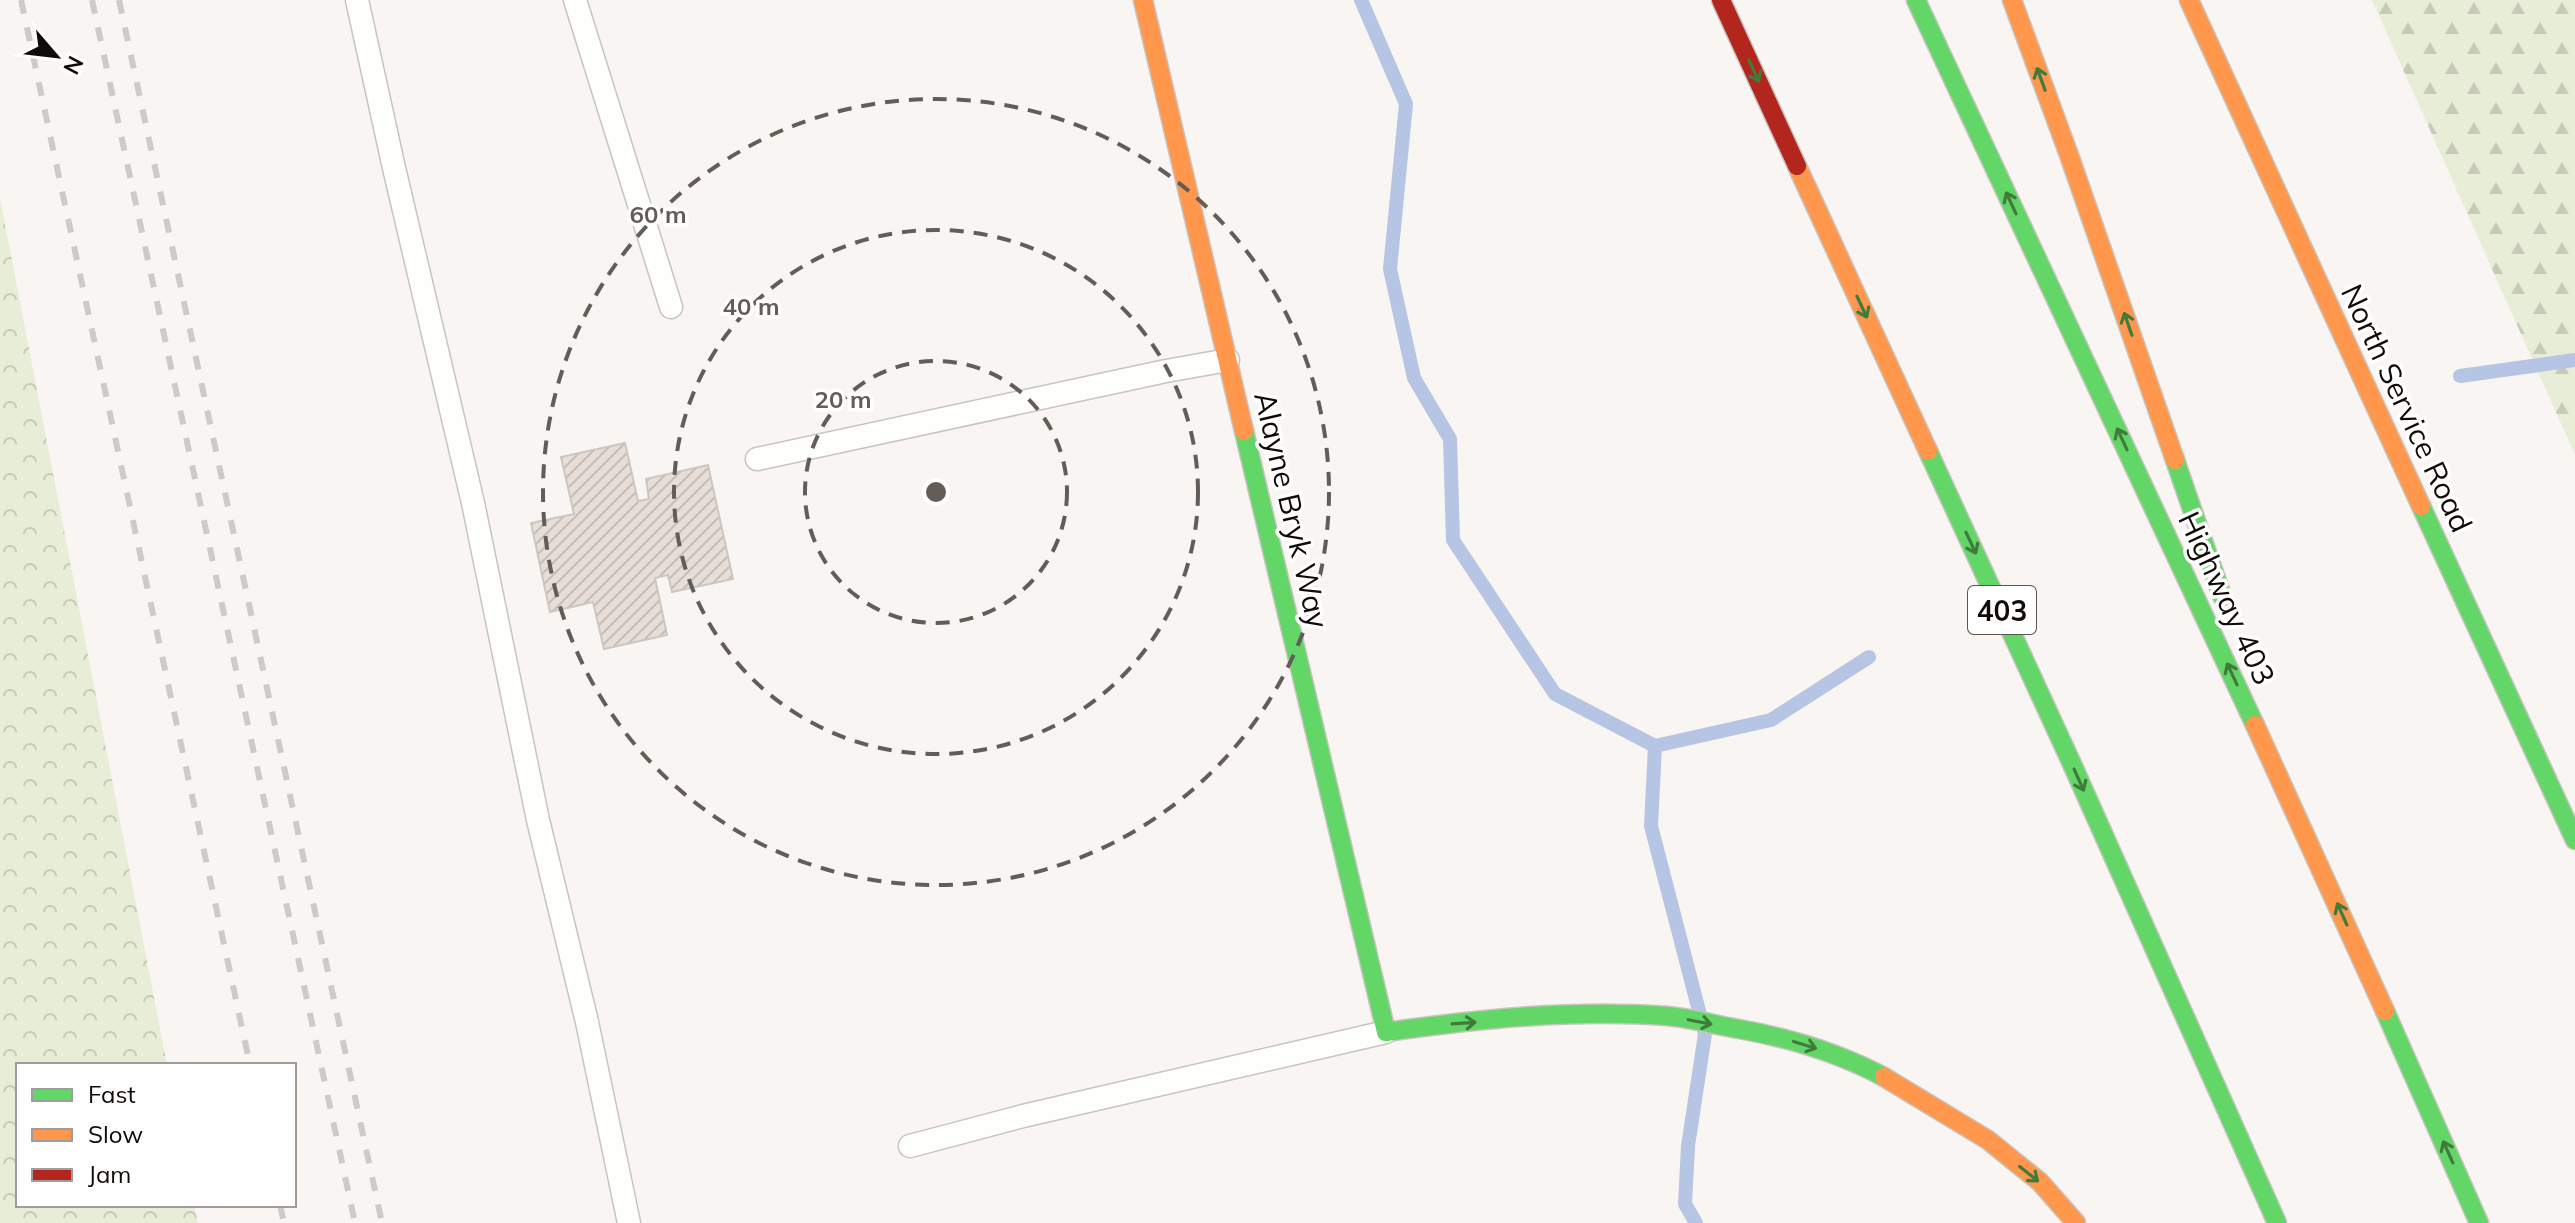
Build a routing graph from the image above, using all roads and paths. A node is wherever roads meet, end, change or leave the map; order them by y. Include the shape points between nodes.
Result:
1 (357, 0) edge
2 (575, 0) edge
3 (1143, 0) edge
4 (1721, 0) edge
5 (1916, 0) edge
6 (2012, 0) edge
7 (2189, 0) edge
8 (671, 307) dead end
9 (1228, 360) junction
10 (757, 459) dead end
11 (2229, 616) dead end
12 (2245, 660) dead end
13 (2300, 821) junction
14 (2575, 840) edge
15 (1386, 1032) junction
16 (910, 1146) dead end
17 (629, 1223) edge
18 (2076, 1223) edge
19 (2277, 1223) edge
20 (2479, 1223) edge

1 - 17 lane via 473,503
2 - 8 lane
3 - 9 main road, Alayne Bryk Way
4 -> 19 main road, 403
13 -> 5 main road, Highway 403
11 -> 6 main road
7 - 14 main road, North Service Road
9 - 10 lane
9 - 15 main road, Alayne Bryk Way
12 - 13 main road
20 -> 13 main road, Highway 403
15 - 16 lane
15 -> 18 main road via 1577,1013 1670,1016 1766,1034 1859,1064 1988,1140 2040,1182

